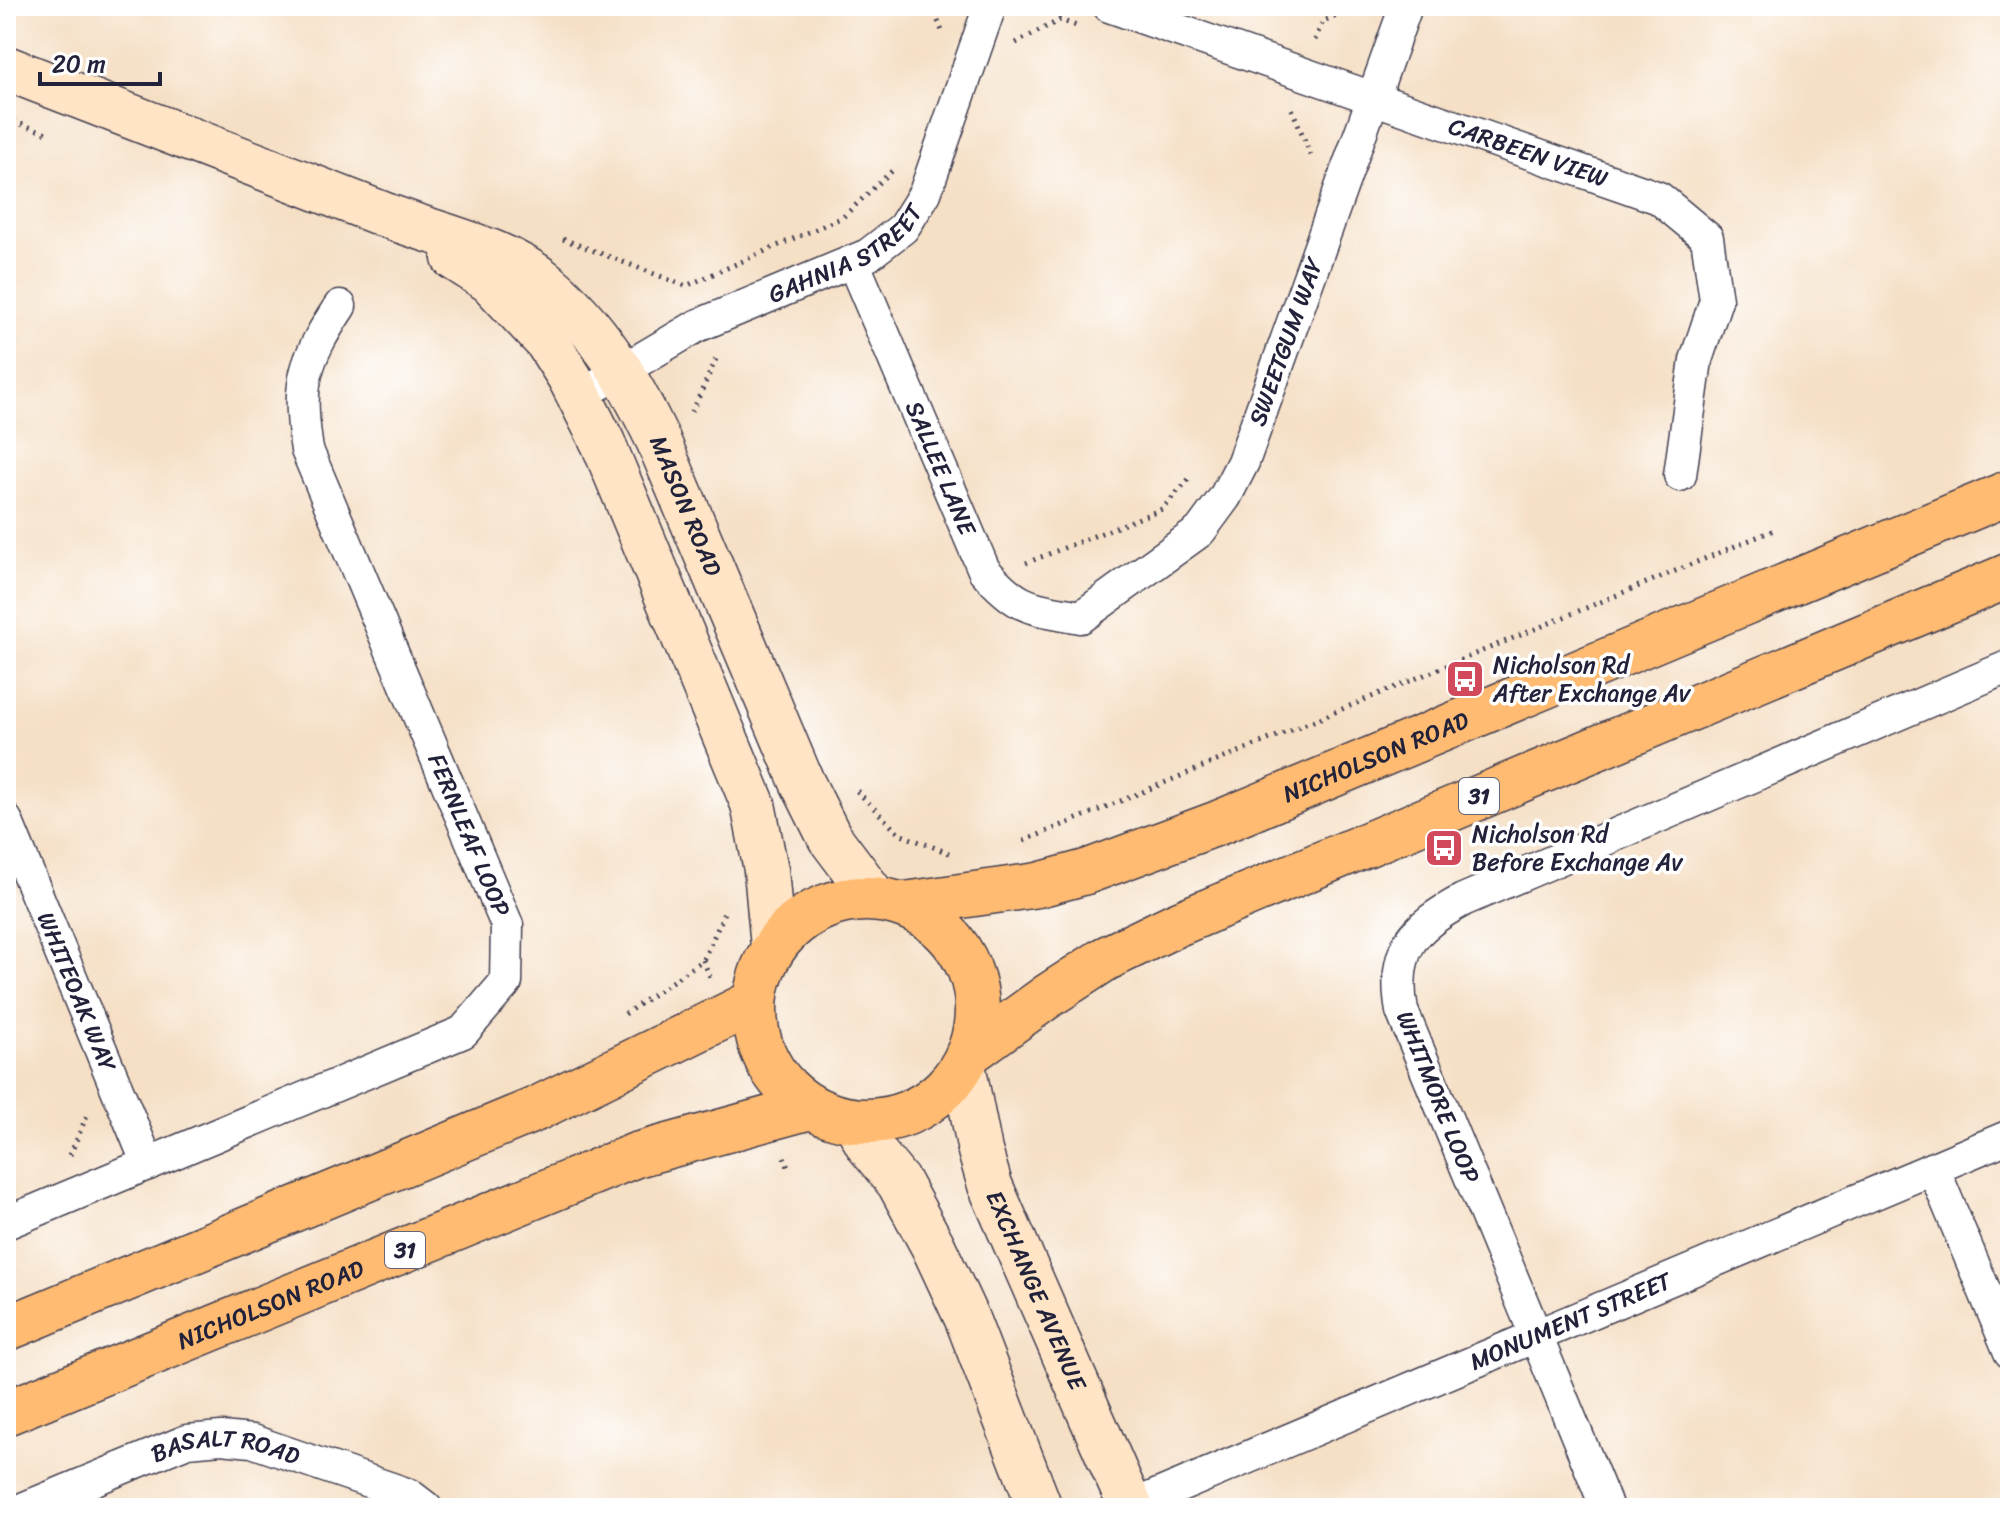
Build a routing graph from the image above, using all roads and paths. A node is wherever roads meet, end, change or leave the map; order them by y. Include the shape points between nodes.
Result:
1 (932, 6) edge
2 (990, 6) edge
3 (1362, 6) edge
4 (1406, 6) edge
5 (1099, 18) edge
6 (943, 29) junction
7 (978, 39) junction
8 (938, 43) dead end
9 (6, 68) edge
10 (1302, 73) junction
11 (1374, 99) junction
12 (6, 119) edge
13 (50, 134) dead end
14 (1310, 165) dead end
15 (895, 168) dead end
16 (388, 217) junction
17 (553, 235) dead end
18 (853, 262) junction
19 (686, 286) junction
20 (340, 306) dead end
21 (703, 324) junction
22 (622, 372) junction
23 (579, 396) junction
24 (698, 425) dead end
25 (1680, 475) dead end
26 (1191, 477) dead end
27 (2010, 492) edge
28 (1774, 530) dead end
29 (2010, 575) edge
30 (990, 577) junction
31 (1081, 617) joint
32 (2010, 666) edge
33 (853, 788) dead end
34 (6, 820) edge
35 (1022, 841) dead end
36 (960, 857) dead end
37 (890, 901) junction
38 (724, 905) dead end
39 (773, 947) junction
40 (703, 960) junction
41 (740, 1008) junction
42 (615, 1022) dead end
43 (966, 1060) junction
44 (92, 1104) dead end
45 (810, 1107) junction
46 (768, 1119) junction
47 (855, 1121) junction
48 (2010, 1136) edge
49 (70, 1157) dead end
50 (148, 1164) junction
51 (789, 1169) dead end
52 (1934, 1170) junction
53 (6, 1223) edge
54 (6, 1329) edge
55 (1535, 1334) junction
56 (2010, 1352) edge
57 (6, 1413) edge
58 (1131, 1507) edge
59 (25, 1508) edge
60 (426, 1508) edge
61 (1040, 1508) edge
62 (1607, 1508) edge

1 - 6 path
2 - 7 street, GAHNIA STREET
3 - 10 path via 1323,21
4 - 11 street, SWEETGUM WAY
5 - 7 path via 1060,20 1008,47
5 - 10 street, CARBEEN VIEW
6 - 7 path
6 - 8 path
7 - 18 street, GAHNIA STREET via 925,193 903,228
9 - 16 street, MASON ROAD
10 - 11 street, CARBEEN VIEW
10 - 14 path via 1290,103 1313,156
11 - 25 street, CARBEEN VIEW via 1659,198 1707,238 1716,300 1696,360
11 - 31 street, SWEETGUM WAY via 1243,462 1225,497 1200,531
12 - 13 path
15 - 19 path via 843,217
16 - 22 street, MASON ROAD via 498,255 544,281 581,316
16 - 23 street, MASON ROAD via 490,281 547,342
17 - 19 path
18 - 21 street, GAHNIA STREET
18 - 30 street, SALLEE LANE
19 - 21 path
20 - 50 street, FERNLEAF LOOP via 304,371 301,408 307,450 507,925 506,982 463,1032
21 - 22 street, GAHNIA STREET
21 - 24 path via 718,358 692,411
22 - 23 street, GAHNIA STREET
22 - 37 street, MASON ROAD via 658,440 830,838
23 - 39 street, MASON ROAD via 753,804
26 - 30 path via 1162,509
27 - 37 main road, NICHOLSON ROAD / 31 via 1218,823 1086,872 1038,885
28 - 35 path
29 - 43 main road, NICHOLSON ROAD / 31 via 1175,925 1105,959
30 - 31 street, SALLEE LANE via 1020,605
32 - 55 street, WHITMORE LOOP via 1463,900 1413,934 1399,975 1402,1011
33 - 36 path via 899,834
34 - 50 street, WHITEOAK WAY
37 - 39 main road, NICHOLSON ROAD / 31 via 845,900 818,909 792,925
37 - 43 main road, NICHOLSON ROAD / 31 via 943,929 964,956 975,988 977,1022
38 - 40 path
39 - 41 main road, NICHOLSON ROAD / 31
40 - 41 path
40 - 42 path
41 - 45 main road, NICHOLSON ROAD / 31 via 767,1062 786,1088
41 - 46 path
41 - 54 main road via 536,1109
43 - 47 main road, NICHOLSON ROAD / 31 via 929,1103 906,1115
43 - 58 street, EXCHANGE AVENUE via 990,1185
44 - 49 path
45 - 46 main road, NICHOLSON ROAD / 31
45 - 47 main road, NICHOLSON ROAD / 31
46 - 51 path
46 - 57 main road, NICHOLSON ROAD / 31 via 636,1155
47 - 61 street via 899,1183 933,1246
48 - 52 street, MONUMENT STREET
50 - 53 street, FERNLEAF LOOP
52 - 55 street, MONUMENT STREET
52 - 56 street
55 - 58 street, MONUMENT STREET
55 - 62 street, WHITMORE LOOP
59 - 60 street, BASALT ROAD via 187,1441 221,1438 252,1441 409,1495

